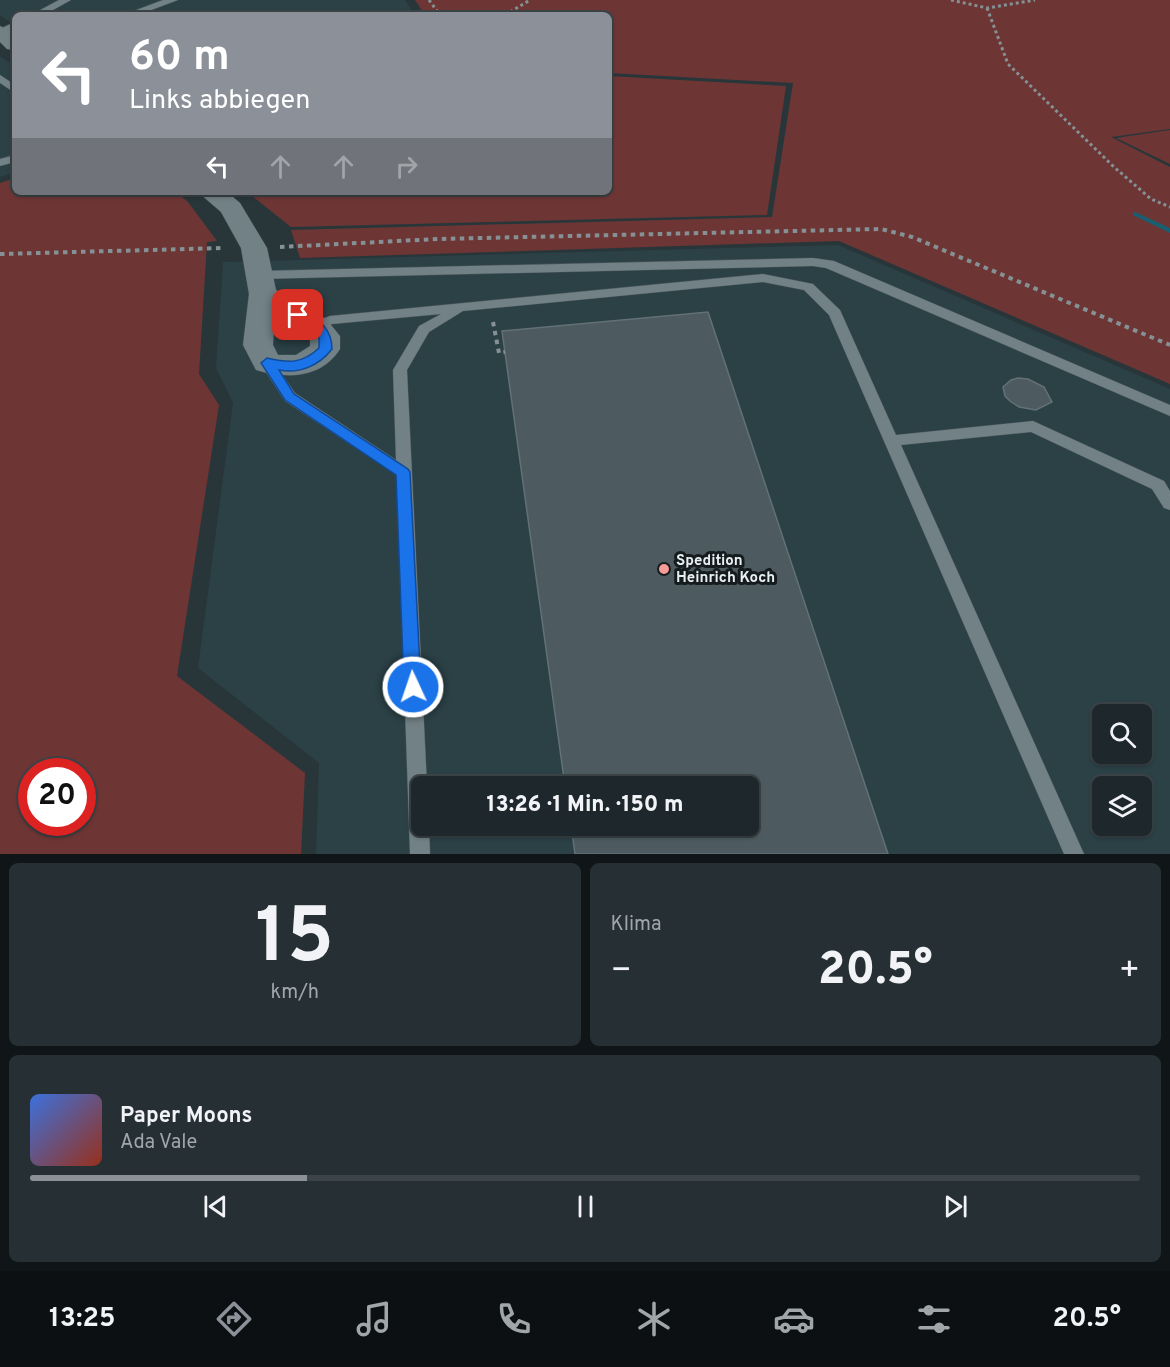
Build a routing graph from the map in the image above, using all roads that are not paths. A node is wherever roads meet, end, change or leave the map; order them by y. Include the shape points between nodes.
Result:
1 (66, 0) edge
2 (173, 0) edge
3 (42, 12) edge
4 (137, 12) edge
5 (0, 32) edge
6 (12, 42) edge
7 (0, 78) edge
8 (12, 88) edge
9 (215, 195) edge
10 (261, 285) junction
11 (462, 307) junction
12 (316, 326) junction
13 (267, 363) junction
14 (1170, 411) edge
15 (891, 441) junction
16 (403, 472) junction
17 (1170, 504) edge
18 (420, 854) edge
19 (1074, 854) edge

1 - 3 lane
2 - 4 lane
5 - 6 street
7 - 8 lane
9 - 10 street via 231,208 254,248
10 - 12 street
10 - 13 street via 258,345
10 - 14 lane via 829,264
11 - 12 lane via 330,320
11 - 15 lane via 763,278 808,287 835,313
11 - 16 lane via 424,329 400,370
12 - 13 street via 325,336 325,349 313,361 291,368
13 - 16 lane via 290,397
15 - 17 lane via 1033,426 1158,485
15 - 19 lane
16 - 18 lane

